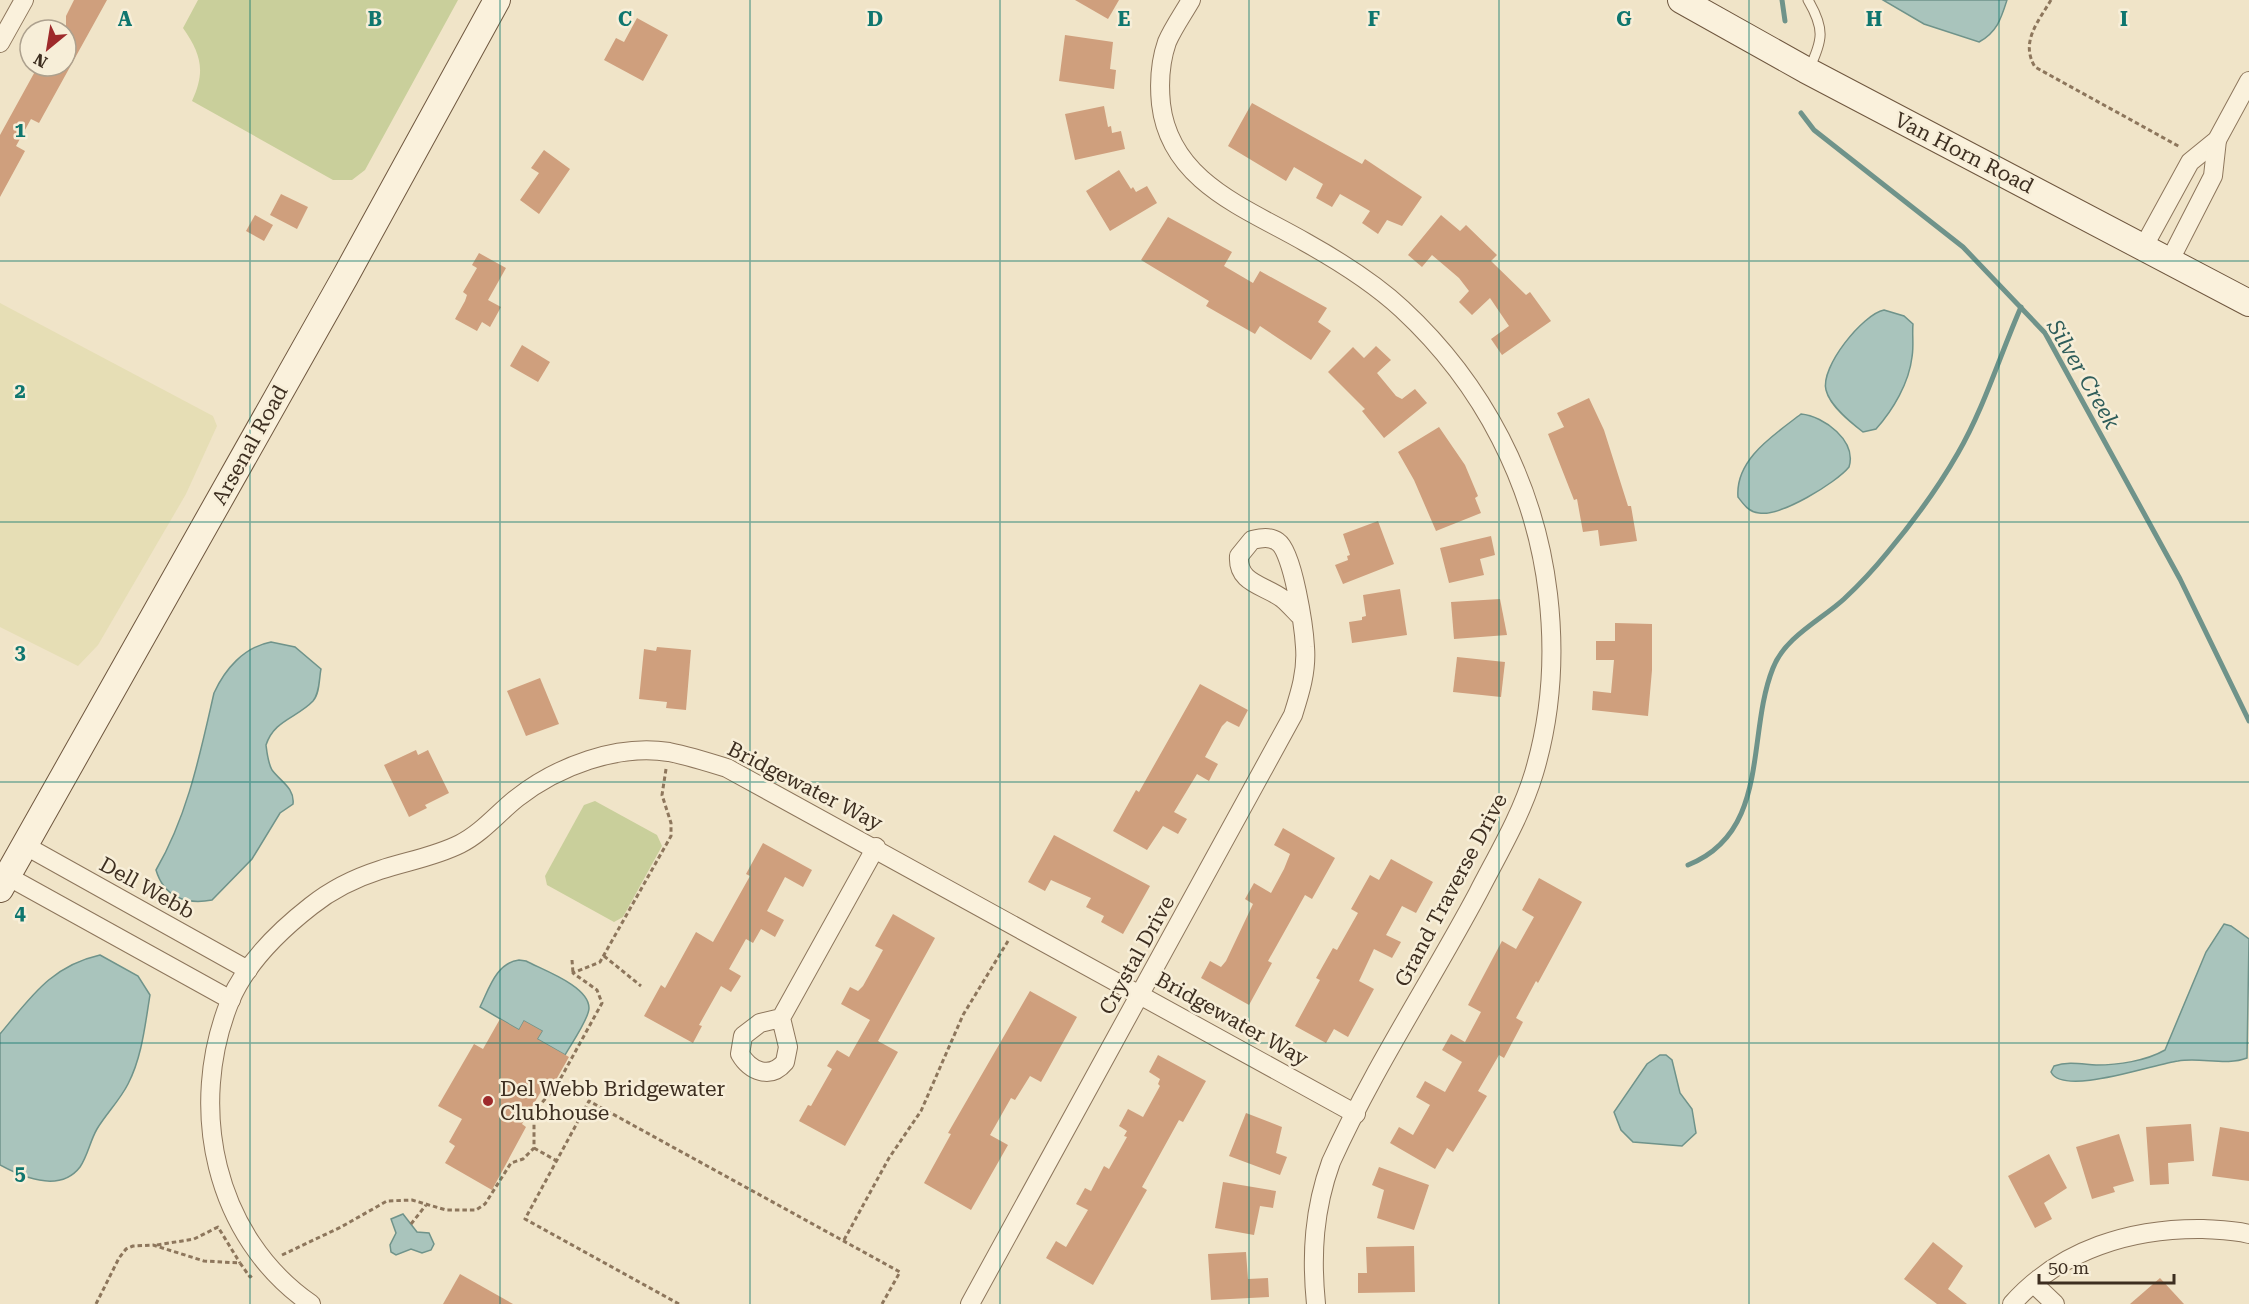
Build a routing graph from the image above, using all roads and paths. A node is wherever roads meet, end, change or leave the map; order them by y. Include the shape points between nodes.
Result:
1 (24, 0) edge
2 (497, 0) edge
3 (1191, 0) edge
4 (1681, 0) edge
5 (1808, 0) edge
6 (2051, 0) edge
7 (0, 43) edge
8 (1808, 71) junction
9 (2249, 81) edge
10 (2217, 140) junction
11 (2180, 147) dead end
12 (2144, 246) junction
13 (2170, 260) junction
14 (2249, 303) edge
15 (1300, 616) dead end
16 (669, 752) junction
17 (24, 845) junction
18 (876, 848) junction
19 (3, 883) edge
20 (1016, 926) junction
21 (604, 956) junction
22 (573, 960) dead end
23 (248, 970) junction
24 (573, 973) junction
25 (641, 986) dead end
26 (1141, 994) junction
27 (231, 1000) junction
28 (781, 1018) dead end
29 (1356, 1114) junction
30 (534, 1148) junction
31 (557, 1161) junction
32 (426, 1205) junction
33 (411, 1224) dead end
34 (2249, 1234) edge
35 (844, 1240) junction
36 (153, 1245) junction
37 (240, 1263) junction
38 (267, 1264) junction
39 (2034, 1284) junction
40 (96, 1304) edge
41 (311, 1304) edge
42 (679, 1304) edge
43 (882, 1304) edge
44 (970, 1304) edge
45 (1316, 1304) edge
46 (2012, 1304) edge
47 (2055, 1304) edge

1 - 7 street
2 - 17 street, Arsenal Road
3 - 29 street, Grand Traverse Drive via 1167,42 1160,79 1162,114 1176,151 1194,174 1215,191 1345,265 1401,309 1444,353 1487,412 1516,468 1534,518 1547,583 1550,682 1542,744 1530,785 1504,844
4 - 8 street, Van Horn Road
5 - 8 lane via 1820,25 1821,39
6 - 11 path via 2030,39 2029,57 2035,67
8 - 12 street, Van Horn Road
9 - 10 street
10 - 12 street via 2190,162
10 - 13 street via 2213,176
12 - 13 street, Van Horn Road
13 - 14 street, Van Horn Road
15 - 26 street, Crystal Drive via 1305,648 1303,683 1293,715
16 - 18 street, Bridgewater Way via 728,768
16 - 21 path via 663,795 671,836
16 - 23 street, Bridgewater Way via 623,753 561,771 516,799 461,844 381,869 326,896 278,935
17 - 19 street, Arsenal Road
17 - 23 street, Dell Webb
18 - 20 street, Bridgewater Way
18 - 28 street
19 - 27 street
20 - 26 street, Bridgewater Way
20 - 35 path via 963,1015 921,1111 889,1158
21 - 24 path via 592,967
21 - 25 path
22 - 24 path
23 - 27 street, Bridgewater Way
24 - 30 path via 597,990 602,1003 557,1085 534,1112
26 - 29 street, Bridgewater Way
26 - 44 street, Crystal Drive
27 - 38 street, Bridgewater Way via 211,1075 213,1151 230,1208
29 - 45 street, Grand Traverse Drive via 1332,1162 1316,1216
30 - 31 path
30 - 32 path via 523,1159 511,1162 485,1204 476,1210
31 - 35 path via 589,1101
31 - 42 path via 525,1219
32 - 33 path
32 - 38 path via 412,1200 387,1201
34 - 39 street via 2184,1229 2137,1233 2104,1242 2071,1258
35 - 43 path via 900,1272
36 - 37 path via 204,1261
36 - 37 path via 194,1239 218,1227
36 - 40 path via 126,1249
37 - 38 path via 250,1277
38 - 41 street, Bridgewater Way
39 - 46 street
39 - 47 street

